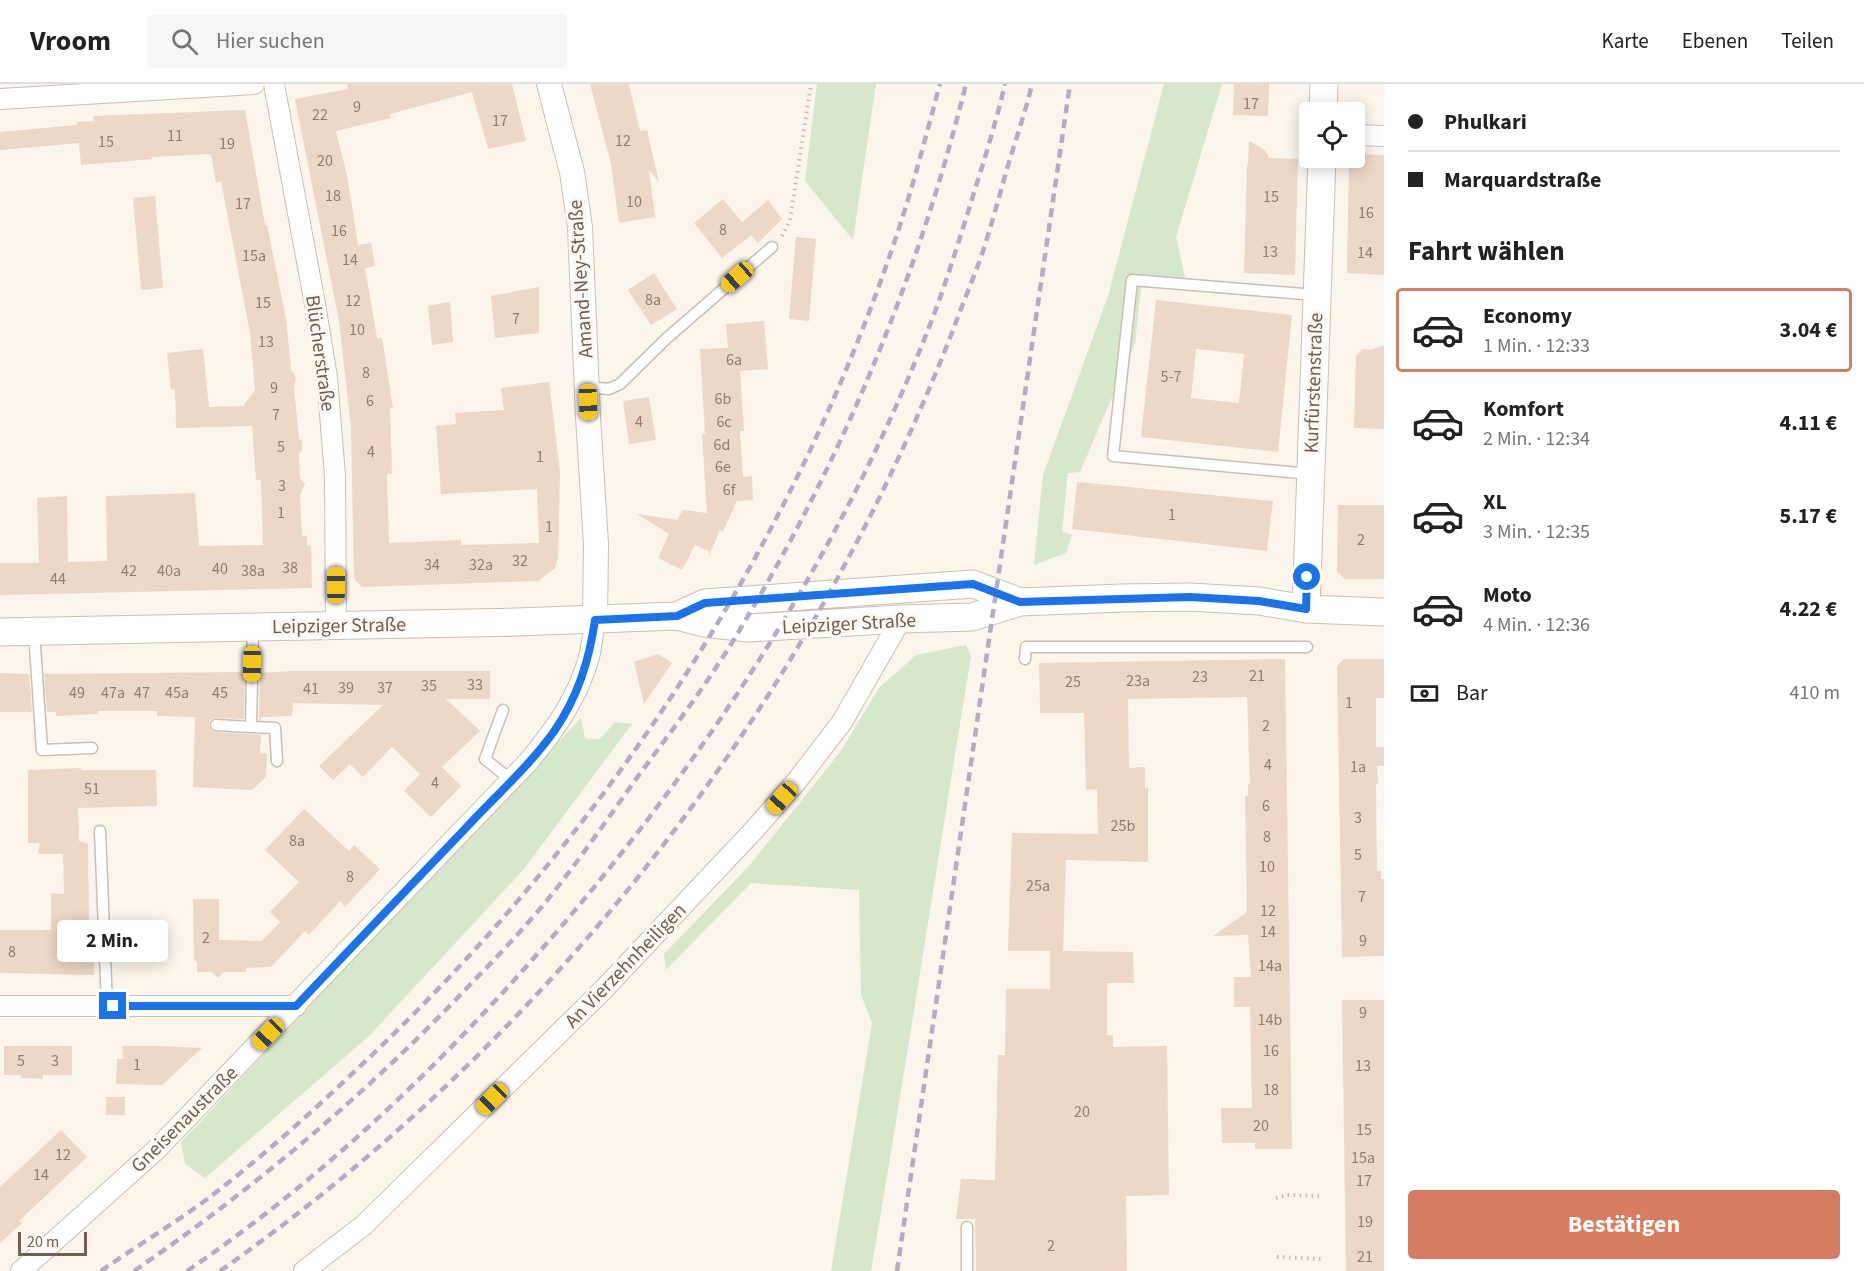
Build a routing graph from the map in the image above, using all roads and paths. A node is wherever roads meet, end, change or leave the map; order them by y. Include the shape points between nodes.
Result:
1 (254, 84) edge
2 (274, 84) edge
3 (549, 84) edge
4 (812, 84) edge
5 (1324, 84) edge
6 (0, 99) edge
7 (1323, 102) edge
8 (1365, 135) edge
9 (1384, 136) edge
10 (1322, 168) edge
11 (772, 247) joint
12 (1316, 295) junction
13 (587, 387) junction
14 (1310, 474) junction
15 (1020, 602) junction
16 (1306, 609) junction
17 (1384, 612) edge
18 (677, 616) junction
19 (901, 619) junction
20 (595, 620) junction
21 (336, 625) junction
22 (253, 627) junction
23 (33, 631) junction
24 (0, 632) edge
25 (1306, 647) dead end
26 (1024, 659) dead end
27 (503, 710) dead end
28 (216, 725) dead end
29 (250, 727) junction
30 (92, 748) dead end
31 (277, 760) dead end
32 (511, 780) junction
33 (100, 831) dead end
34 (0, 1006) edge
35 (107, 1006) junction
36 (296, 1006) junction
37 (1319, 1196) dead end
38 (1276, 1198) dead end
39 (967, 1227) dead end
40 (1277, 1257) dead end
41 (1321, 1259) dead end
42 (21, 1271) edge
43 (304, 1271) edge
44 (967, 1271) edge

1 - 6 street
2 - 21 street, Blücherstraße via 327,377 335,476
3 - 13 street, Amand-Ney-Straße via 572,172 580,227
4 - 11 path via 790,220
5 - 7 main road
8 - 9 street
10 - 12 main road, Kurfürstenstraße
11 - 13 lane via 620,384 609,389
12 - 14 main road, Kurfürstenstraße
12 - 14 lane via 1132,280 1113,456
13 - 20 street, Amand-Ney-Straße via 596,544
14 - 16 main road, Kurfürstenstraße
15 - 16 main road, Leipziger Straße via 1190,597 1259,601
15 - 18 main road, Leipziger Straße via 973,584 705,603
15 - 19 main road, Leipziger Straße via 972,617
16 - 17 main road, Leipziger Straße
18 - 19 main road, Leipziger Straße via 748,628
18 - 20 main road, Leipziger Straße
19 - 43 street, An Vierzehnheiligen via 842,722 754,830 604,989 381,1208
20 - 21 main road, Leipziger Straße
20 - 32 street, Gneisenaustraße via 590,654 573,698 555,730
21 - 22 main road, Leipziger Straße
22 - 23 main road, Leipziger Straße
22 - 29 lane
23 - 24 main road, Leipziger Straße
23 - 30 lane via 42,750
25 - 26 lane via 1026,647
27 - 32 lane via 484,759
28 - 29 lane
29 - 31 lane via 275,728
32 - 36 street, Gneisenaustraße
33 - 35 lane
34 - 35 street
35 - 36 street
36 - 42 street, Gneisenaustraße via 157,1149
37 - 38 path
39 - 44 lane
40 - 41 path

